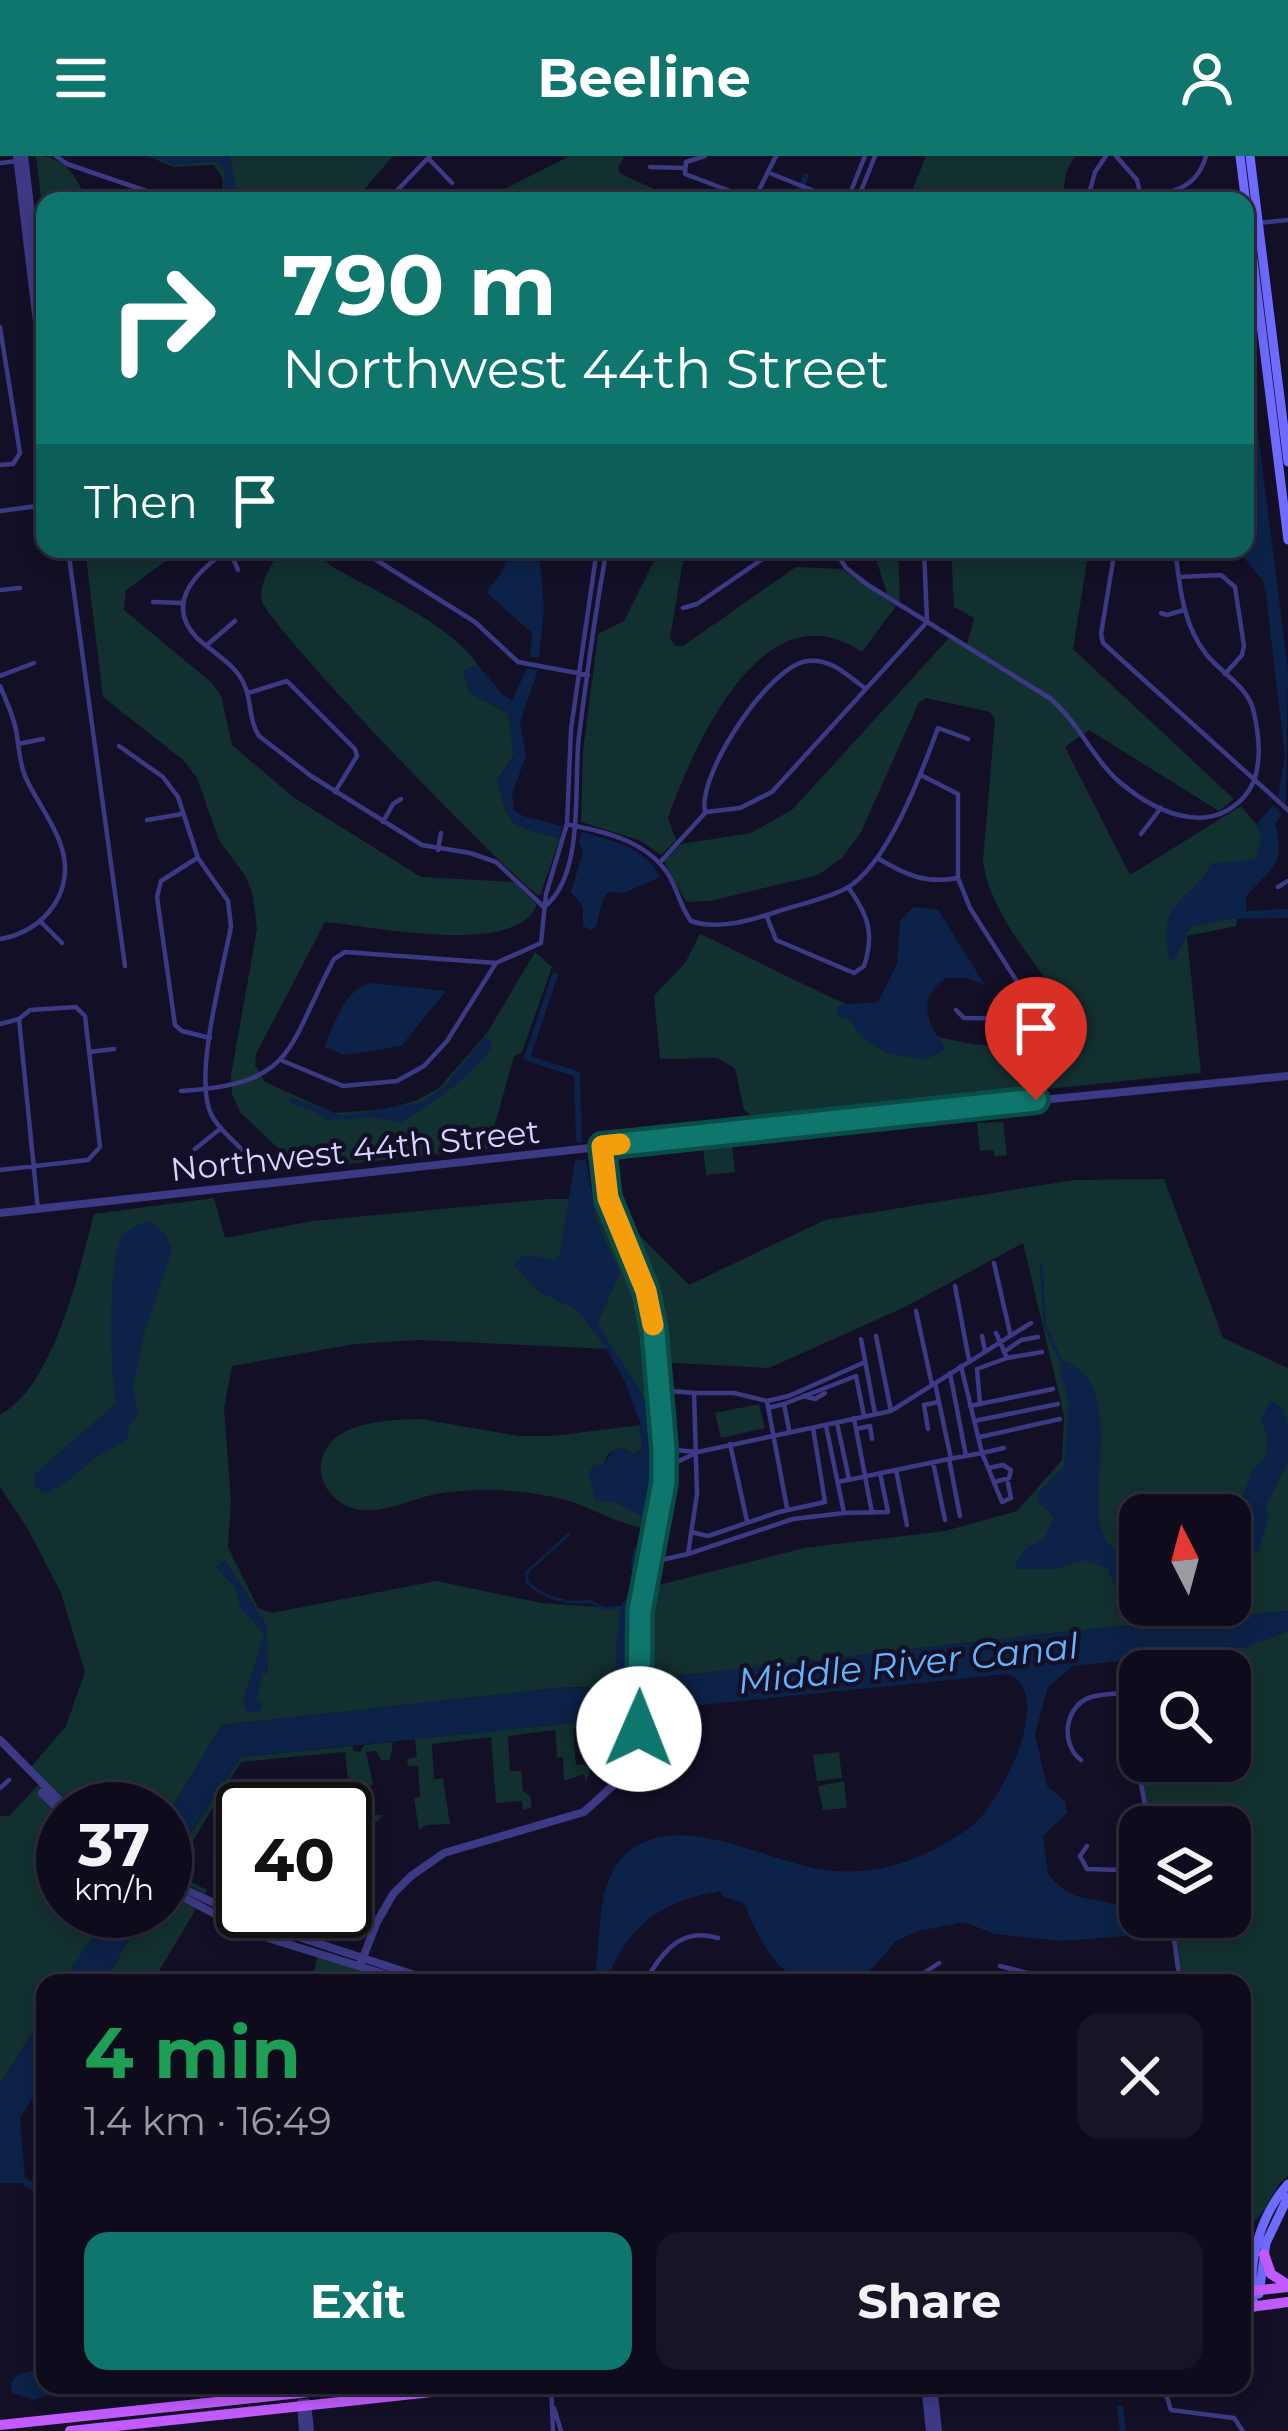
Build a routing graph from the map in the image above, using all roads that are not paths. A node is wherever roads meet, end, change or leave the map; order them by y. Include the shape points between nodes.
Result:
1 (56, 156) edge
2 (705, 156) edge
3 (776, 156) edge
4 (865, 156) edge
5 (875, 156) edge
6 (1106, 156) edge
7 (1116, 156) edge
8 (1206, 156) edge
9 (1240, 156) edge
10 (1250, 156) edge
11 (429, 157) edge
12 (21, 158) edge
13 (0, 163) edge
14 (650, 167) dead end
15 (684, 168) junction
16 (770, 173) junction
17 (452, 183) dead end
18 (149, 192) edge
19 (396, 192) edge
20 (733, 192) edge
21 (759, 192) edge
22 (820, 192) edge
23 (847, 192) edge
24 (861, 192) edge
25 (1089, 192) edge
26 (1140, 192) edge
27 (1167, 192) edge
28 (1245, 192) edge
29 (1288, 220) edge
30 (1258, 224) junction
31 (1254, 249) edge
32 (36, 267) edge
33 (36, 302) edge
34 (1263, 308) junction
35 (1254, 309) edge
36 (1265, 324) junction
37 (1254, 325) edge
38 (0, 327) edge
39 (14, 406) junction
40 (0, 408) edge
41 (1280, 412) edge
42 (1288, 461) edge
43 (0, 465) edge
44 (36, 506) edge
45 (0, 511) edge
46 (1288, 540) edge
47 (69, 558) edge
48 (218, 558) edge
49 (233, 558) edge
50 (373, 558) edge
51 (596, 558) edge
52 (606, 558) edge
53 (765, 558) edge
54 (840, 558) edge
55 (925, 558) edge
56 (1114, 558) edge
57 (1176, 558) edge
58 (238, 570) dead end
59 (1179, 577) junction
60 (20, 588) dead end
61 (0, 590) edge
62 (153, 602) dead end
63 (184, 603) junction
64 (682, 608) dead end
65 (1184, 610) junction
66 (1161, 613) dead end
67 (236, 621) dead end
68 (926, 622) junction
69 (206, 646) junction
70 (34, 663) dead end
71 (578, 673) junction
72 (1225, 674) junction
73 (588, 675) junction
74 (0, 676) edge
75 (0, 686) edge
76 (866, 689) junction
77 (248, 693) junction
78 (43, 740) dead end
79 (968, 740) dead end
80 (18, 744) junction
81 (119, 746) dead end
82 (921, 776) junction
83 (1254, 783) junction
84 (335, 792) junction
85 (400, 799) dead end
86 (1161, 808) junction
87 (1288, 810) edge
88 (706, 812) junction
89 (182, 814) junction
90 (147, 820) dead end
91 (383, 822) junction
92 (567, 824) junction
93 (576, 826) junction
94 (441, 833) dead end
95 (1141, 834) dead end
96 (439, 850) junction
97 (199, 858) junction
98 (877, 858) junction
99 (660, 862) junction
100 (958, 878) junction
101 (1288, 881) edge
102 (848, 887) junction
103 (1278, 887) dead end
104 (544, 907) junction
105 (766, 915) junction
106 (41, 922) junction
107 (0, 939) edge
108 (62, 943) dead end
109 (496, 963) junction
110 (124, 966) dead end
111 (956, 1010) dead end
112 (19, 1019) junction
113 (0, 1024) edge
114 (210, 1039) junction
115 (114, 1049) dead end
116 (89, 1052) junction
117 (282, 1060) junction
118 (1288, 1076) edge
119 (204, 1090) junction
120 (181, 1091) dead end
121 (220, 1129) junction
122 (602, 1146) junction
123 (195, 1149) dead end
124 (34, 1166) junction
125 (253, 1166) dead end
126 (0, 1170) edge
127 (38, 1210) junction
128 (0, 1213) edge
129 (994, 1263) dead end
130 (955, 1286) dead end
131 (916, 1311) dead end
132 (1031, 1323) dead end
133 (996, 1334) dead end
134 (1010, 1334) junction
135 (876, 1336) dead end
136 (982, 1336) dead end
137 (1038, 1337) dead end
138 (861, 1339) dead end
139 (998, 1342) junction
140 (985, 1351) junction
141 (1042, 1352) dead end
142 (1005, 1355) junction
143 (969, 1360) junction
144 (865, 1361) junction
145 (854, 1365) junction
146 (961, 1366) junction
147 (950, 1373) junction
148 (856, 1376) junction
149 (933, 1384) junction
150 (1053, 1389) dead end
151 (671, 1391) dead end
152 (694, 1393) junction
153 (939, 1402) junction
154 (784, 1404) junction
155 (980, 1404) junction
156 (1058, 1404) dead end
157 (768, 1405) junction
158 (970, 1406) junction
159 (891, 1411) junction
160 (875, 1414) junction
161 (864, 1416) junction
162 (854, 1418) junction
163 (1060, 1419) dead end
164 (974, 1421) junction
165 (837, 1423) junction
166 (826, 1426) junction
167 (813, 1428) junction
168 (856, 1429) junction
169 (928, 1429) dead end
170 (790, 1432) junction
171 (773, 1435) junction
172 (980, 1437) junction
173 (872, 1439) dead end
174 (730, 1444) junction
175 (1004, 1448) dead end
176 (664, 1449) junction
177 (684, 1450) junction
178 (698, 1452) junction
179 (982, 1453) junction
180 (966, 1456) junction
181 (950, 1459) junction
182 (686, 1461) junction
183 (933, 1462) junction
184 (664, 1468) junction
185 (988, 1468) junction
186 (896, 1470) junction
187 (880, 1473) junction
188 (865, 1476) junction
189 (849, 1480) junction
190 (838, 1482) junction
191 (994, 1483) junction
192 (1008, 1483) dead end
193 (787, 1510) junction
194 (844, 1513) junction
195 (872, 1513) junction
196 (960, 1516) dead end
197 (945, 1520) dead end
198 (747, 1522) junction
199 (907, 1525) dead end
200 (691, 1532) junction
201 (688, 1554) junction
202 (662, 1560) dead end
203 (1119, 1695) edge
204 (0, 1744) edge
205 (1082, 1760) dead end
206 (9, 1780) dead end
207 (36, 1782) edge
208 (0, 1788) edge
209 (1087, 1846) dead end
210 (1119, 1870) edge
211 (192, 1895) edge
212 (718, 1938) dead end
213 (1174, 1938) edge
214 (361, 1962) junction
215 (939, 1963) dead end
216 (1000, 1966) dead end
217 (391, 1974) edge
218 (406, 1974) edge
219 (650, 1974) edge
220 (922, 1974) edge
221 (1028, 1974) edge
222 (1179, 1974) edge
223 (1288, 2184) edge
224 (1288, 2197) edge
225 (1264, 2254) junction
226 (1288, 2286) edge
227 (1251, 2291) edge
228 (1288, 2302) edge
229 (1251, 2307) edge
230 (352, 2394) edge
231 (552, 2394) edge
232 (930, 2394) edge
233 (1166, 2394) edge
234 (303, 2397) edge
235 (153, 2416) junction
236 (0, 2425) edge
237 (70, 2431) edge
238 (307, 2431) edge
239 (557, 2431) edge
240 (934, 2431) edge
241 (1243, 2431) edge

1 - 18 street
2 - 15 street
3 - 16 street
4 - 23 street
5 - 24 street
6 - 25 street
7 - 26 street
8 - 27 street via 1184,188
9 - 28 main road
10 - 30 main road
11 - 17 street
11 - 19 street
12 - 13 street
12 - 32 street
12 - 33 street
14 - 15 street
15 - 20 street
16 - 21 street
16 - 22 street
29 - 30 street
30 - 34 main road
31 - 34 main road
34 - 35 street
34 - 36 main road
36 - 37 street
36 - 41 main road
38 - 39 street
39 - 40 street
39 - 43 street via 20,453
41 - 42 main road
41 - 46 main road
44 - 45 street
47 - 110 street
48 - 63 street via 193,578
49 - 58 street
50 - 71 street via 475,622 518,662
51 - 71 street
52 - 73 street
53 - 64 street
54 - 68 street
55 - 68 street
56 - 83 street via 1103,643
57 - 59 street
59 - 65 street
59 - 72 street via 1221,575 1235,586 1244,646
60 - 61 street
62 - 63 street
63 - 69 street via 191,631
65 - 66 street
65 - 72 street
67 - 69 street
68 - 76 street
68 - 86 street via 1051,699 1116,779
69 - 77 street
70 - 74 street
71 - 73 street
71 - 92 street
72 - 83 street via 1253,710
73 - 93 street
75 - 80 street
76 - 88 street via 772,792 740,808
76 - 88 street via 824,661 788,668 735,728 705,790
77 - 84 street via 259,736
77 - 84 street via 287,681 355,749
78 - 80 street
79 - 82 street via 938,728
80 - 106 street via 65,859 61,895
81 - 89 street via 163,777
82 - 98 street
82 - 100 street via 958,794
83 - 86 street via 1236,806 1209,818
83 - 87 street
84 - 91 street
85 - 91 street
86 - 95 street
88 - 99 street
89 - 90 street
89 - 97 street
91 - 96 street
92 - 93 street
92 - 104 street
93 - 99 street via 619,837
93 - 104 street
94 - 96 street
96 - 104 street via 496,862
97 - 114 street via 231,916
97 - 114 street via 161,881 157,897 175,1025
98 - 100 street via 911,878
98 - 102 street
99 - 105 street via 691,921 720,926
100 - 111 street via 1032,1012 1011,1022 964,1018
101 - 103 street
102 - 105 street
102 - 105 street via 871,932 864,966 854,973 776,940
104 - 109 street via 541,943
106 - 107 street
106 - 108 street
109 - 117 street via 447,1041 397,1081 343,1086
109 - 117 street via 345,952
112 - 113 street
112 - 116 street via 30,1010 76,1007 85,1016
112 - 124 street
114 - 119 street
115 - 116 street
116 - 124 street via 96,1156
117 - 119 street via 247,1083
118 - 122 street, Northwest 44th Street
119 - 120 street
119 - 121 street
121 - 123 street
121 - 125 street
122 - 127 street, Northwest 44th Street
122 - 176 street via 608,1198 654,1330
124 - 126 street
124 - 127 street
127 - 128 street, Northwest 44th Street
129 - 134 street
130 - 143 street
131 - 149 street
132 - 134 street
133 - 139 street
134 - 139 street
135 - 159 street
136 - 140 street
137 - 142 street
138 - 144 street
139 - 140 street
139 - 142 street
140 - 143 street
141 - 142 street
142 - 155 street via 977,1369
143 - 146 street
144 - 145 street
144 - 160 street
145 - 148 street
145 - 157 street
146 - 147 street
146 - 158 street
147 - 149 street
147 - 180 street
148 - 154 street via 815,1399
148 - 161 street
149 - 153 street
149 - 159 street
150 - 155 street
151 - 152 street
152 - 157 street via 734,1393
152 - 178 street
153 - 169 street via 924,1406
153 - 181 street
154 - 157 street
154 - 170 street
155 - 158 street
156 - 164 street
157 - 171 street
158 - 164 street
159 - 160 street
160 - 161 street
161 - 162 street
162 - 165 street
162 - 168 street
163 - 172 street
164 - 172 street
165 - 166 street
165 - 189 street
166 - 167 street
166 - 190 street
167 - 170 street
167 - 193 street via 825,1502
168 - 173 street via 870,1426
168 - 188 street
170 - 171 street
171 - 174 street
171 - 193 street
172 - 179 street
174 - 178 street
174 - 198 street
175 - 179 street
176 - 177 street
176 - 184 street
177 - 178 street
177 - 182 street
178 - 182 street
178 - 200 street
179 - 180 street
179 - 185 street
180 - 181 street
181 - 183 street
181 - 196 street
182 - 184 street
183 - 186 street
183 - 197 street
184 - 214 street via 640,1611 634,1750 618,1781 584,1812 444,1852 397,1890
185 - 191 street
185 - 191 street via 1011,1470
186 - 187 street
186 - 199 street
187 - 188 street
187 - 195 street via 888,1512
188 - 189 street
188 - 195 street
189 - 190 street
190 - 194 street
191 - 192 street via 1002,1502 1011,1498
193 - 198 street
194 - 195 street
194 - 201 street via 793,1519
198 - 200 street via 708,1536
200 - 201 street
201 - 202 street
203 - 205 street via 1080,1703 1068,1722 1067,1741
204 - 207 street
206 - 208 street
209 - 210 street via 1080,1856 1087,1869
211 - 214 street
212 - 219 street via 681,1938
213 - 222 street
214 - 217 street
214 - 218 street
215 - 220 street
216 - 221 street
223 - 227 main road via 1260,2233
224 - 225 main road
225 - 226 main road via 1271,2274
225 - 227 main road
226 - 227 main road
228 - 229 main road
230 - 234 main road
231 - 239 street
232 - 240 street
233 - 241 street via 1172,2410 1229,2417
234 - 235 main road
234 - 235 main road via 167,2408
234 - 238 street
235 - 236 main road
235 - 237 main road

